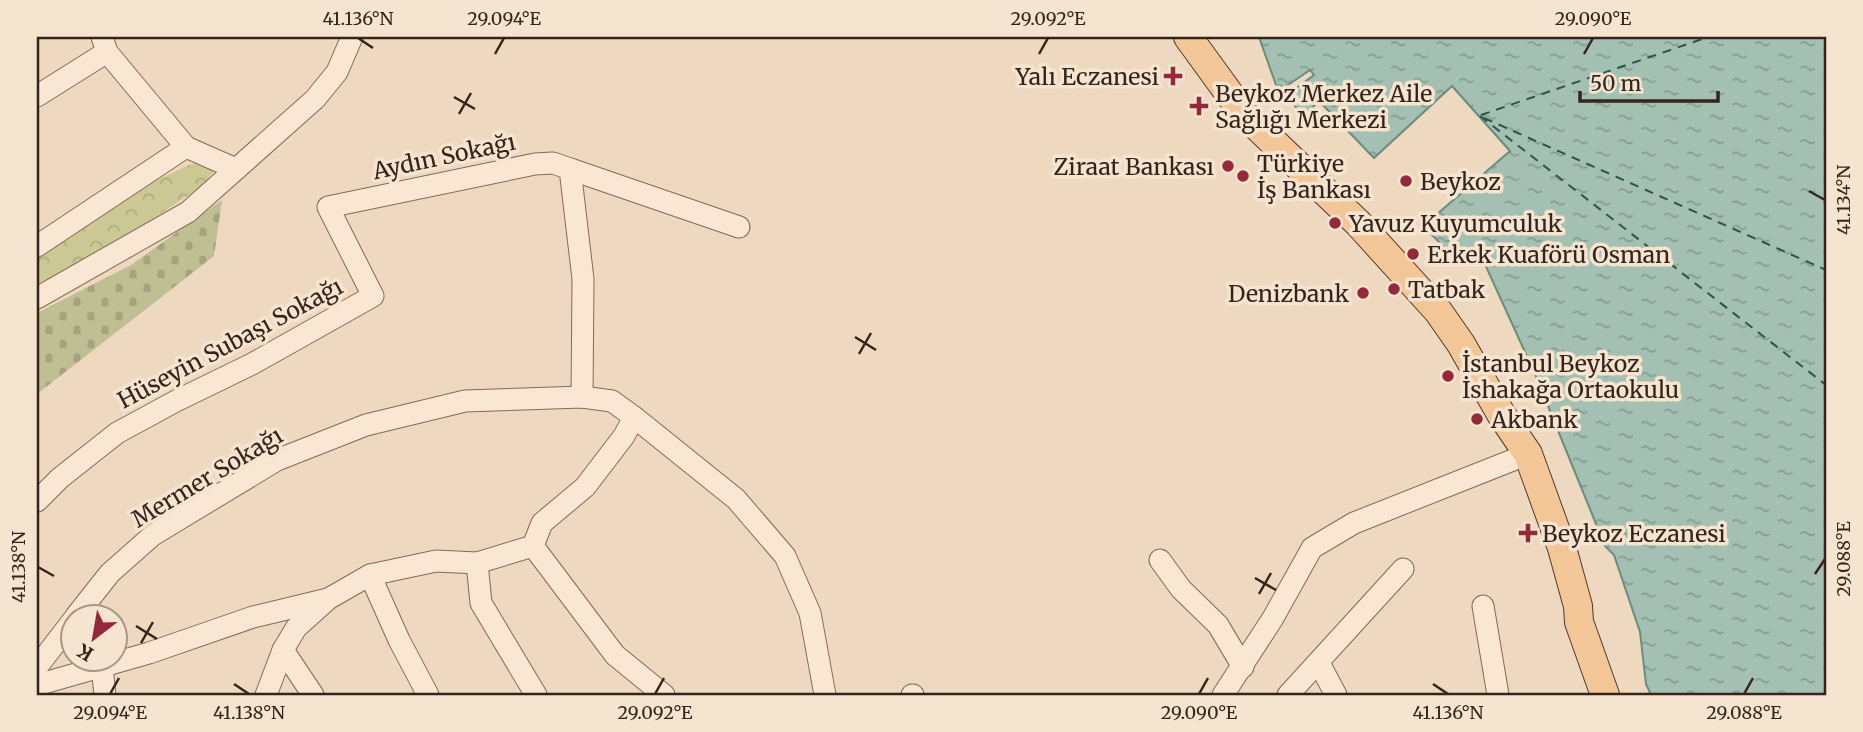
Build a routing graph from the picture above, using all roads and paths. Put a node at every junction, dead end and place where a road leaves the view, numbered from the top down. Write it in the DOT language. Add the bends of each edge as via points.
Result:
graph roads {
  1 [pos="352,37"];
  2 [pos="1188,37"];
  3 [pos="104,44"];
  4 [pos="37,96"];
  5 [pos="186,147"];
  6 [pos="236,169"];
  7 [pos="570,169"];
  8 [pos="328,206"];
  9 [pos="739,227"];
  10 [pos="37,246"];
  11 [pos="37,298"];
  12 [pos="582,397"];
  13 [pos="634,417"];
  14 [pos="1528,454"];
  15 [pos="37,501"];
  16 [pos="533,546"];
  17 [pos="1160,560"];
  18 [pos="477,563"];
  19 [pos="1402,569"];
  20 [pos="370,575"];
  21 [pos="328,598"];
  22 [pos="87,602"];
  23 [pos="1483,606"];
  24 [pos="1578,606"];
  25 [pos="60,637"];
  26 [pos="283,650"];
  27 [pos="130,658"];
  28 [pos="1319,663"];
  29 [pos="37,667"];
  30 [pos="1243,667"];
  31 [pos="84,672"];
  32 [pos="103,672"];
  33 [pos="37,685"];
  34 [pos="105,695"];
  35 [pos="266,695"];
  36 [pos="313,695"];
  37 [pos="428,695"];
  38 [pos="536,695"];
  39 [pos="664,695"];
  40 [pos="825,695"];
  41 [pos="1223,695"];
  42 [pos="1288,695"];
  43 [pos="1336,695"];
  44 [pos="1498,695"];
  45 [pos="1605,695"];
  46 [pos="1619,695"];
  1 -- 6 [label="street" via="337,72 315,99"];
  2 -- 14 [label="main road" via="1244,114 1359,224 1438,311"];
  3 -- 4 [label="street"];
  3 -- 5 [label="street"];
  5 -- 6 [label="street"];
  5 -- 10 [label="street"];
  6 -- 11 [label="street" via="188,212"];
  7 -- 8 [label="street, Aydın Sokağı" via="553,163 535,164"];
  7 -- 9 [label="street, Aydın Sokağı"];
  7 -- 12 [label="street" via="583,279"];
  8 -- 15 [label="street, Hüseyin Subaşı Sokağı" via="373,296 117,433"];
  12 -- 13 [label="street, Mermer Sokağı" via="612,401"];
  12 -- 22 [label="street, Mermer Sokağı" via="465,401 366,425 277,460 153,535 110,573"];
  13 -- 16 [label="street" via="585,487 542,523"];
  13 -- 40 [label="street, Mermer Sokağı" via="736,499 785,556 810,613"];
  14 -- 24 [label="main road"];
  14 -- 30 [label="street" via="1354,523 1312,548"];
  16 -- 18 [label="street"];
  16 -- 39 [label="street" via="615,655"];
  17 -- 30 [label="street" via="1181,589 1218,625"];
  18 -- 20 [label="street" via="436,561"];
  18 -- 38 [label="street" via="481,603"];
  19 -- 28 [label="street"];
  20 -- 21 [label="street"];
  20 -- 37 [label="street"];
  21 -- 26 [label="street" via="296,628"];
  21 -- 27 [label="street"];
  23 -- 44 [label="street"];
  24 -- 45 [label="main road" via="1578,622"];
  24 -- 46 [label="main road" via="1590,620"];
  25 -- 29 [label="street, Mermer Sokağı"];
  26 -- 35 [label="street"];
  26 -- 36 [label="street"];
  28 -- 42 [label="street"];
  28 -- 43 [label="street"];
  30 -- 41 [label="street"];
  31 -- 33 [label="street"];
  32 -- 34 [label="street"];
}
